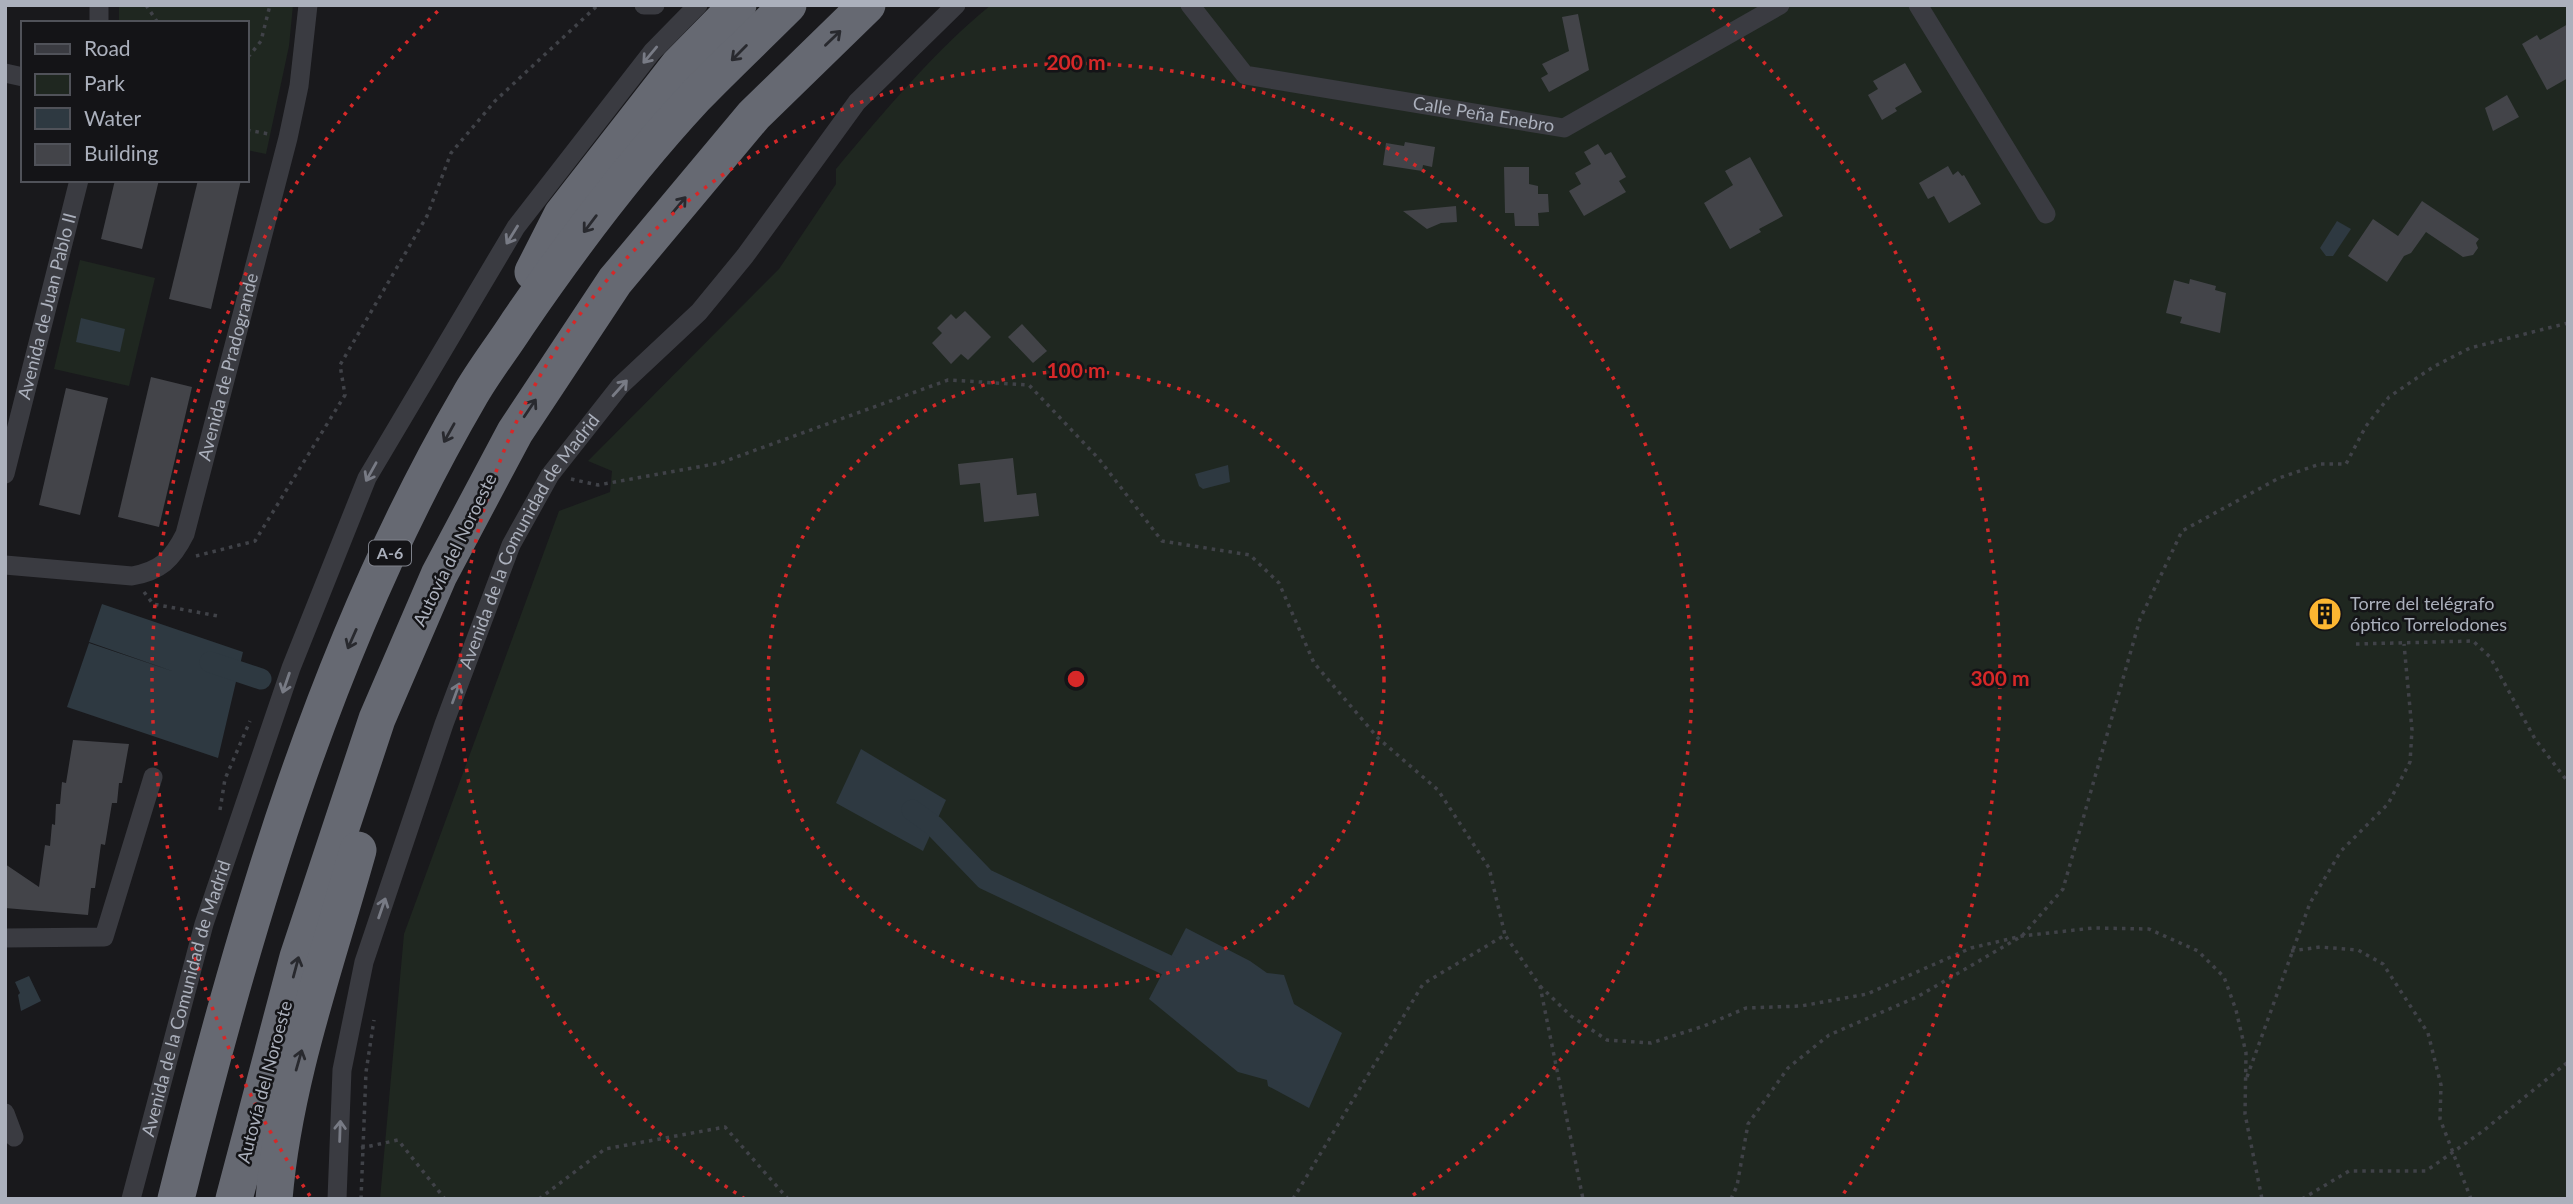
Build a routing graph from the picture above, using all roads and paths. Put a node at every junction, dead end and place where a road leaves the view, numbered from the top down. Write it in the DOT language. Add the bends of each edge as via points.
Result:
graph roads {
  1 [pos="146,5"];
  2 [pos="270,5"];
  3 [pos="308,5"];
  4 [pos="598,5"];
  5 [pos="644,5"];
  6 [pos="655,5"];
  7 [pos="698,5"];
  8 [pos="738,5"];
  9 [pos="788,5"];
  10 [pos="867,5"];
  11 [pos="956,5"];
  12 [pos="1190,5"];
  13 [pos="1780,5"];
  14 [pos="1918,5"];
  15 [pos="157,21"];
  16 [pos="248,55"];
  17 [pos="78,182"];
  18 [pos="2046,214"];
  19 [pos="2568,323"];
  20 [pos="470,394"];
  21 [pos="5,474"];
  22 [pos="550,475"];
  23 [pos="164,564"];
  24 [pos="5,565"];
  25 [pos="439,575"];
  26 [pos="132,576"];
  27 [pos="218,616"];
  28 [pos="2356,644"];
  29 [pos="2404,645"];
  30 [pos="153,777"];
  31 [pos="2568,782"];
  32 [pos="1506,935"];
  33 [pos="2022,936"];
  34 [pos="5,938"];
  35 [pos="2291,951"];
  36 [pos="1540,986"];
  37 [pos="374,1020"];
  38 [pos="2568,1062"];
  39 [pos="2246,1080"];
  40 [pos="5,1113"];
  41 [pos="14,1138"];
  42 [pos="362,1148"];
  43 [pos="2452,1152"];
  44 [pos="339,1153"];
  45 [pos="131,1199"];
  46 [pos="176,1199"];
  47 [pos="234,1199"];
  48 [pos="274,1199"];
  49 [pos="337,1199"];
  50 [pos="362,1199"];
  51 [pos="445,1199"];
  52 [pos="539,1199"];
  53 [pos="788,1199"];
  54 [pos="1293,1199"];
  55 [pos="1583,1199"];
  56 [pos="1731,1199"];
  57 [pos="2262,1199"];
  58 [pos="2302,1199"];
  59 [pos="2471,1199"];
  1 -- 15 [label="path"];
  2 -- 16 [label="path" via="261,41"];
  3 -- 23 [label="street, Avenida de Pradogrande" via="288,138 185,534"];
  4 -- 23 [label="path" via="495,101 452,153 427,216 340,366 345,395 255,541"];
  5 -- 6 [label="street"];
  7 -- 45 [label="street, Avenida de la Comunidad de Madrid, one-way" via="652,52 516,227 367,478 291,668 204,924"];
  8 -- 20 [label="highway" via="679,65 562,215"];
  9 -- 20 [label="highway, A-6, one-way" via="695,98 615,190"];
  25 -- 10 [label="highway, Autovía del Noroeste, one-way" via="515,432 615,281 754,115"];
  22 -- 11 [label="street, Avenida de la Comunidad de Madrid, one-way" via="620,386 699,312 857,102"];
  12 -- 13 [label="street, Calle Peña Enebro" via="1245,75 1564,128"];
  14 -- 18 [label="street"];
  17 -- 21 [label="street, Avenida de Juan Pablo II"];
  19 -- 33 [label="path" via="2470,348 2432,367 2389,397 2366,426 2346,464 2320,464 2279,478 2182,531 2140,619 2063,889"];
  20 -- 46 [label="highway, A-6, one-way" via="415,494 325,701 247,936"];
  22 -- 32 [label="path" via="598,485 720,463 948,380 1029,385 1099,459 1162,541 1250,555 1279,583 1314,663 1378,738 1438,790 1489,868"];
  44 -- 22 [label="street, Avenida de la Comunidad de Madrid, one-way" via="342,1070 364,962 444,724 511,545"];
  23 -- 26 [label="street"];
  24 -- 26 [label="street"];
  47 -- 25 [label="highway, Autovía del Noroeste, one-way" via="298,957 377,719"];
  48 -- 25 [label="highway, one-way" via="292,1084"];
  26 -- 27 [label="path" via="153,604"];
  28 -- 29 [label="path"];
  29 -- 31 [label="path" via="2473,641 2490,657 2535,739"];
  29 -- 35 [label="path" via="2412,730 2410,762 2388,804 2341,851 2310,903"];
  30 -- 34 [label="street" via="104,937"];
  32 -- 36 [label="path"];
  32 -- 54 [label="path" via="1423,984"];
  33 -- 36 [label="path" via="1971,948 1867,994 1801,1006 1746,1008 1651,1043 1607,1041 1571,1016"];
  33 -- 39 [label="path" via="2093,928 2149,929 2199,951 2224,977 2246,1053"];
  33 -- 56 [label="path" via="1917,997 1829,1035 1788,1068 1748,1124"];
  35 -- 39 [label="path"];
  35 -- 43 [label="path" via="2320,947 2358,950 2384,964 2428,1033 2441,1085 2440,1119"];
  36 -- 55 [label="path"];
  37 -- 42 [label="path"];
  38 -- 43 [label="path"];
  39 -- 57 [label="path" via="2245,1114"];
  40 -- 41 [label="street"];
  42 -- 44 [label="path"];
  42 -- 50 [label="path"];
  42 -- 51 [label="path" via="398,1140"];
  43 -- 58 [label="path" via="2426,1171 2349,1171"];
  43 -- 59 [label="path"];
  44 -- 49 [label="street, Avenida de la Comunidad de Madrid"];
  52 -- 53 [label="path" via="605,1149 724,1127"];
}
